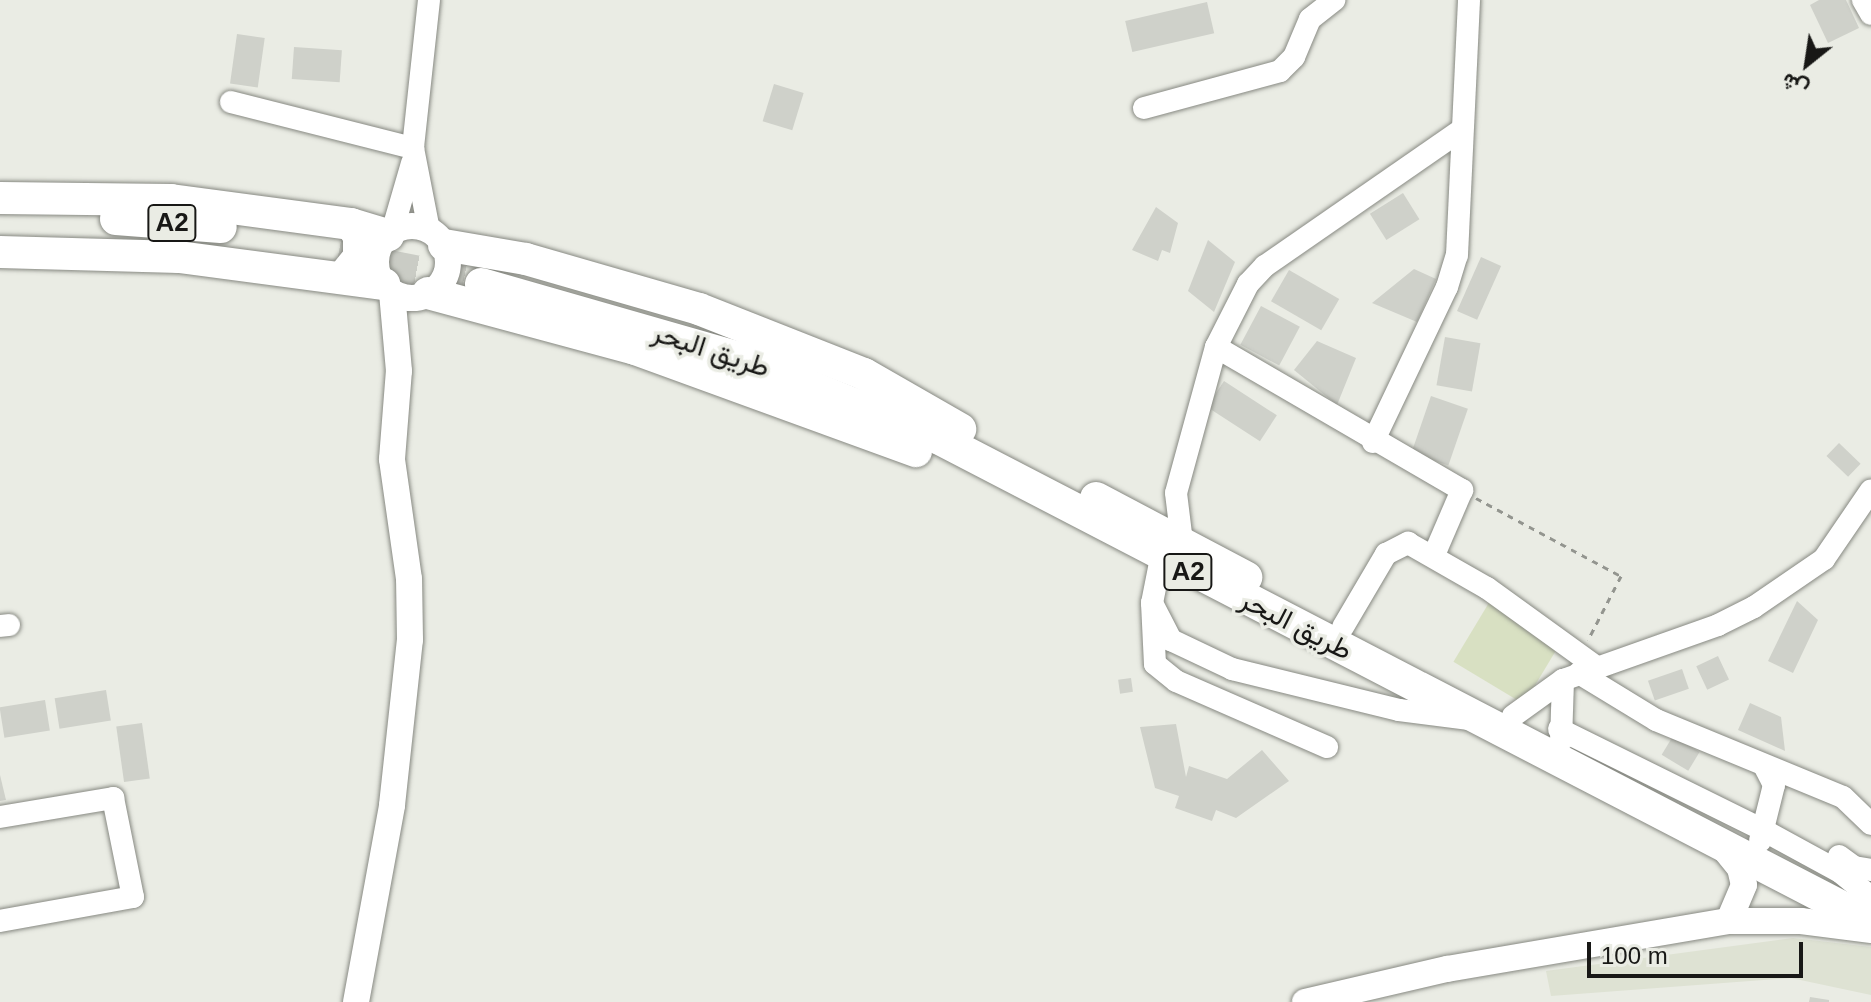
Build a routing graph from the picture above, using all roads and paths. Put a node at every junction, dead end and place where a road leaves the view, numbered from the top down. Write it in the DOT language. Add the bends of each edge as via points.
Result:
graph roads {
  1 [pos="429,0"];
  2 [pos="1334,0"];
  3 [pos="1469,0"];
  4 [pos="1863,0"];
  5 [pos="1871,14"];
  6 [pos="231,102"];
  7 [pos="1144,108"];
  8 [pos="1460,131"];
  9 [pos="413,155"];
  10 [pos="0,198"];
  11 [pos="0,216"];
  12 [pos="0,233"];
  13 [pos="390,234"];
  14 [pos="343,250"];
  15 [pos="0,252"];
  16 [pos="464,263"];
  17 [pos="388,288"];
  18 [pos="426,295"];
  19 [pos="1216,347"];
  20 [pos="399,371"];
  21 [pos="1373,442"];
  22 [pos="1462,490"];
  23 [pos="1871,490"];
  24 [pos="1176,493"];
  25 [pos="1142,521"];
  26 [pos="1171,550"];
  27 [pos="1434,555"];
  28 [pos="1152,603"];
  29 [pos="1343,627"];
  30 [pos="1579,668"];
  31 [pos="1500,718"];
  32 [pos="1560,735"];
  33 [pos="1327,747"];
  34 [pos="1764,765"];
  35 [pos="0,817"];
  36 [pos="1871,824"];
  37 [pos="1762,835"];
  38 [pos="1719,841"];
  39 [pos="1810,862"];
  40 [pos="1871,870"];
  41 [pos="1871,898"];
  42 [pos="0,921"];
  43 [pos="1729,921"];
  44 [pos="1871,922"];
  45 [pos="1871,930"];
  46 [pos="356,1002"];
  47 [pos="1305,1002"];
  1 -- 9 [label="street"];
  2 -- 7 [label="street" via="1310,19 1294,57 1280,71"];
  3 -- 8 [label="street"];
  4 -- 5 [label="street"];
  6 -- 9 [label="street"];
  8 -- 19 [label="street" via="1256,274"];
  8 -- 21 [label="street" via="1460,231 1453,271"];
  9 -- 13 [label="street"];
  9 -- 16 [label="street"];
  10 -- 14 [label="highway" via="171,200"];
  11 -- 14 [label="highway, A2" via="100,218"];
  12 -- 14 [label="highway, A2" via="120,234"];
  13 -- 14 [label="highway"];
  13 -- 16 [label="main road" via="404,227"];
  13 -- 17 [label="main road" via="377,254"];
  14 -- 15 [label="highway" via="179,257"];
  14 -- 17 [label="highway"];
  16 -- 18 [label="highway"];
  16 -- 18 [label="main road" via="448,267"];
  16 -- 25 [label="highway, طريق البحر / A2" via="733,335 970,435"];
  16 -- 26 [label="highway, طريق البحر / A2" via="864,405"];
  17 -- 18 [label="main road"];
  17 -- 20 [label="main road"];
  18 -- 20 [label="main road"];
  19 -- 21 [label="street"];
  19 -- 24 [label="street"];
  20 -- 46 [label="main road" via="392,459 409,579 410,640 392,805"];
  21 -- 22 [label="street"];
  22 -- 27 [label="street"];
  22 -- 30 [label="path" via="1621,576"];
  23 -- 30 [label="street" via="1824,559 1754,607 1685,638"];
  24 -- 25 [label="street"];
  24 -- 26 [label="street"];
  25 -- 26 [label="highway, طريق البحر / A2"];
  26 -- 28 [label="street"];
  26 -- 29 [label="highway, طريق البحر / A2"];
  26 -- 31 [label="highway, طريق البحر / A2"];
  27 -- 29 [label="street" via="1408,543 1393,548"];
  27 -- 30 [label="street"];
  28 -- 31 [label="street" via="1171,640 1232,669 1399,710"];
  28 -- 33 [label="street" via="1151,654 1163,673"];
  29 -- 31 [label="highway, طريق البحر / A2"];
  30 -- 31 [label="street"];
  30 -- 32 [label="street"];
  30 -- 34 [label="street" via="1636,711"];
  31 -- 32 [label="highway, طريق البحر / A2"];
  31 -- 38 [label="highway, طريق البحر / A2"];
  32 -- 37 [label="highway, طريق البحر / A2"];
  34 -- 36 [label="street" via="1843,797"];
  34 -- 37 [label="street" via="1774,785"];
  35 -- 42 [label="street" via="113,798 133,897"];
  37 -- 39 [label="highway, طريق البحر / A2"];
  38 -- 43 [label="main road" via="1743,877"];
  38 -- 44 [label="highway, طريق البحر / A2"];
  39 -- 40 [label="street" via="1833,854"];
  39 -- 41 [label="highway, طريق البحر / A2"];
  43 -- 45 [label="main road" via="1801,921"];
  43 -- 47 [label="main road" via="1461,966"];
}
